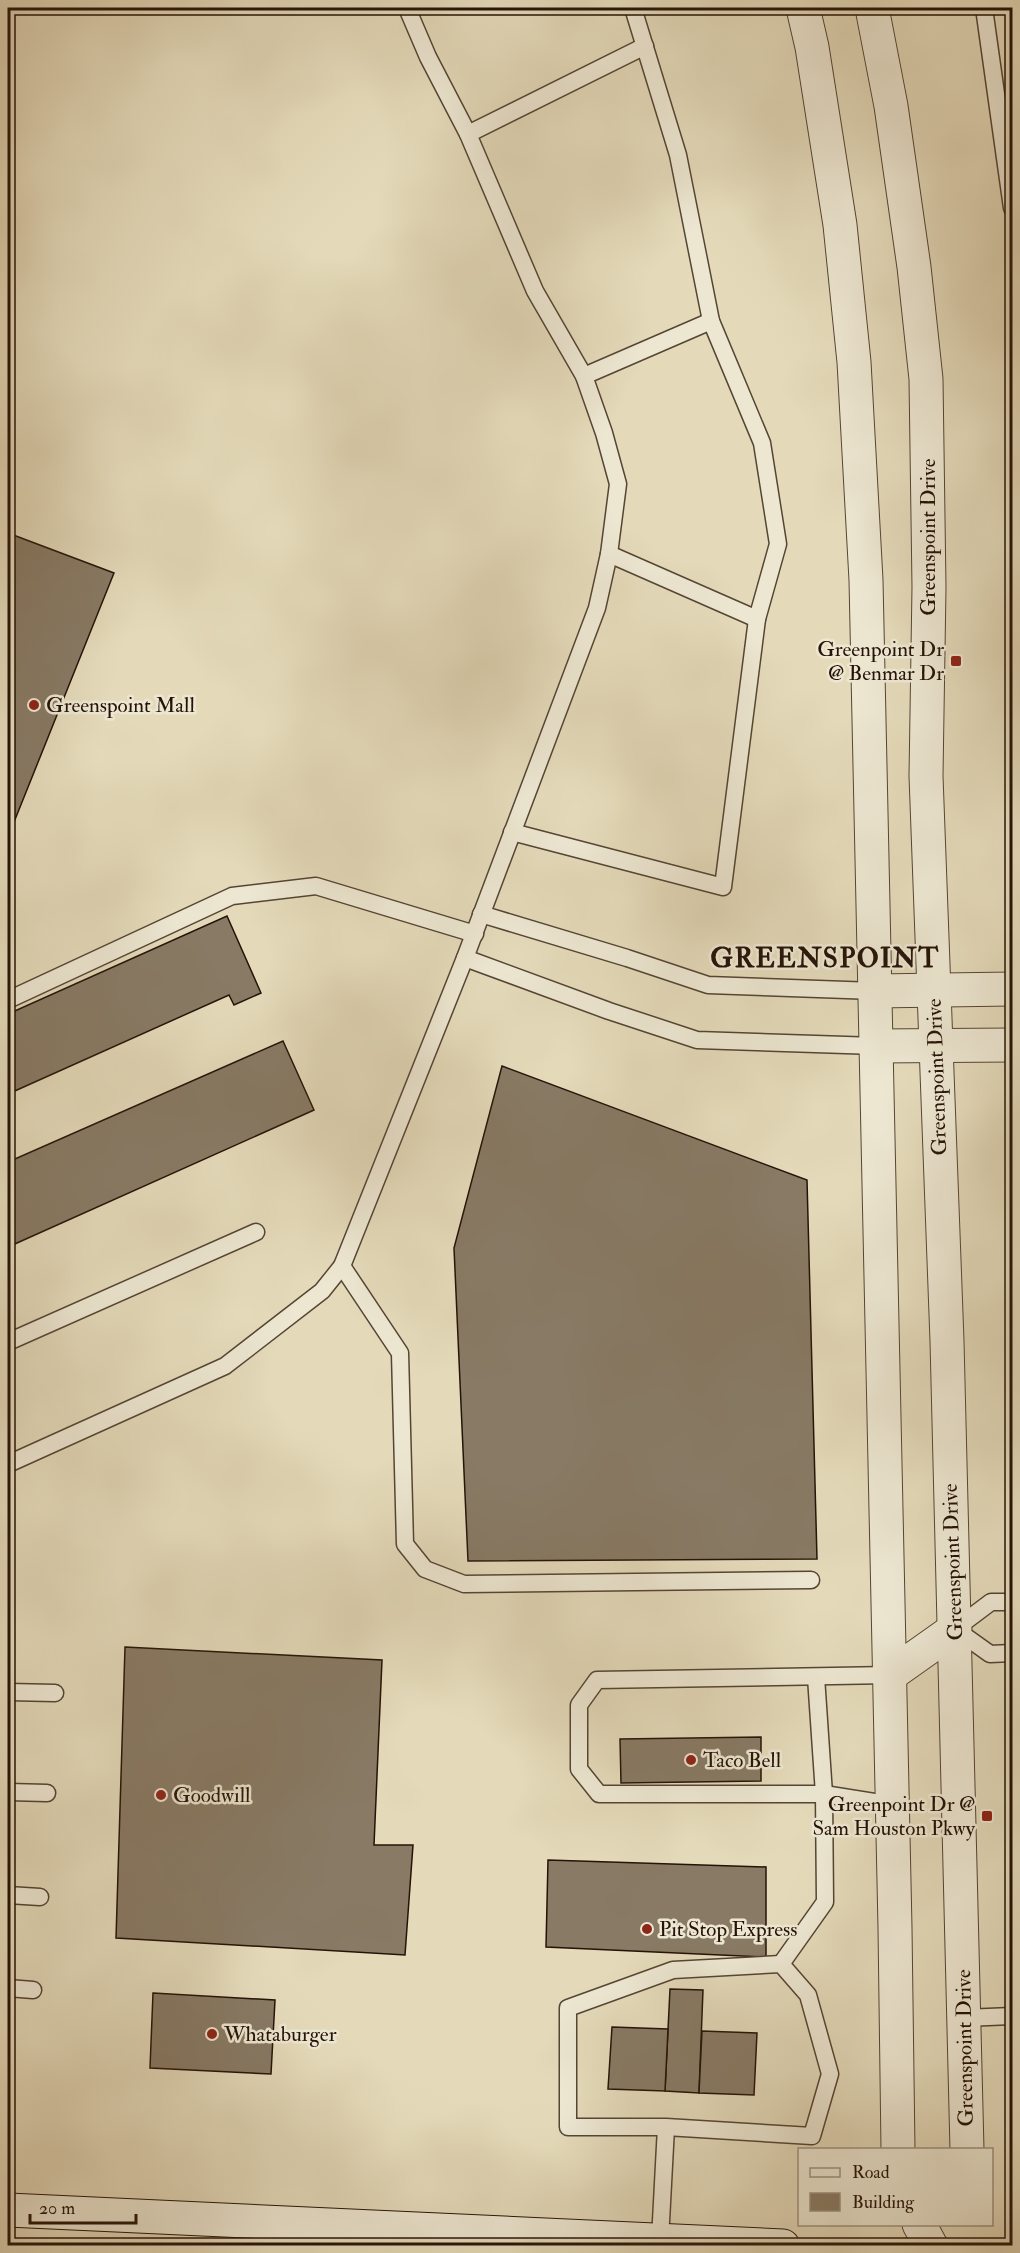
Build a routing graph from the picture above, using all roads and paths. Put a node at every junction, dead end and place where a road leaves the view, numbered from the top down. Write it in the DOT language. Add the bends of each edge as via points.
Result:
graph roads {
  1 [pos="407,8"];
  2 [pos="633,8"];
  3 [pos="803,8"];
  4 [pos="872,8"];
  5 [pos="984,8"];
  6 [pos="645,46"];
  7 [pos="468,134"];
  8 [pos="1012,208"];
  9 [pos="711,321"];
  10 [pos="584,376"];
  11 [pos="609,554"];
  12 [pos="757,619"];
  13 [pos="512,832"];
  14 [pos="482,914"];
  15 [pos="475,934"];
  16 [pos="465,958"];
  17 [pos="1012,989"];
  18 [pos="875,990"];
  19 [pos="934,991"];
  20 [pos="8,1000"];
  21 [pos="1012,1045"];
  22 [pos="876,1046"];
  23 [pos="936,1046"];
  24 [pos="256,1232"];
  25 [pos="342,1266"];
  26 [pos="8,1342"];
  27 [pos="8,1464"];
  28 [pos="811,1580"];
  29 [pos="1012,1602"];
  30 [pos="955,1629"];
  31 [pos="1012,1653"];
  32 [pos="890,1675"];
  33 [pos="816,1677"];
  34 [pos="8,1692"];
  35 [pos="55,1694"];
  36 [pos="8,1792"];
  37 [pos="47,1793"];
  38 [pos="824,1794"];
  39 [pos="893,1805"];
  40 [pos="8,1895"];
  41 [pos="40,1897"];
  42 [pos="781,1964"];
  43 [pos="8,1988"];
  44 [pos="33,1990"];
  45 [pos="1012,2016"];
  46 [pos="964,2018"];
  47 [pos="666,2127"];
  48 [pos="898,2148"];
  49 [pos="967,2148"];
  50 [pos="8,2210"];
  51 [pos="920,2226"];
  52 [pos="948,2226"];
  53 [pos="660,2240"];
  54 [pos="735,2245"];
  55 [pos="783,2246"];
  56 [pos="931,2246"];
  57 [pos="938,2246"];
  1 -- 7 [label="lane"];
  2 -- 6 [label="lane"];
  3 -- 18 [label="street" via="840,225 854,362 866,580"];
  4 -- 19 [label="street, Greenspoint Drive" via="891,106 926,379 926,776"];
  5 -- 8 [label="lane"];
  6 -- 7 [label="lane"];
  6 -- 9 [label="lane" via="678,155"];
  7 -- 10 [label="lane" via="535,291"];
  9 -- 10 [label="lane"];
  9 -- 12 [label="lane" via="762,443 778,544"];
  10 -- 11 [label="lane" via="618,484"];
  11 -- 12 [label="lane"];
  11 -- 13 [label="lane" via="597,608"];
  12 -- 13 [label="lane" via="723,887"];
  13 -- 14 [label="lane"];
  14 -- 15 [label="lane"];
  14 -- 18 [label="lane" via="708,985"];
  15 -- 16 [label="lane"];
  15 -- 20 [label="lane" via="316,886 232,896"];
  16 -- 22 [label="lane" via="697,1040"];
  16 -- 25 [label="lane"];
  17 -- 19 [label="street"];
  18 -- 19 [label="street"];
  18 -- 22 [label="street"];
  19 -- 23 [label="street, Greenspoint Drive"];
  21 -- 23 [label="street"];
  22 -- 23 [label="street"];
  22 -- 32 [label="street"];
  23 -- 30 [label="street, Greenspoint Drive"];
  24 -- 26 [label="lane"];
  25 -- 27 [label="lane" via="322,1291 225,1366"];
  25 -- 28 [label="lane" via="400,1353 405,1544 425,1569 464,1584"];
  29 -- 30 [label="lane" via="991,1602"];
  30 -- 31 [label="lane" via="990,1654"];
  30 -- 32 [label="street"];
  30 -- 46 [label="street, Greenspoint Drive"];
  32 -- 33 [label="lane"];
  32 -- 39 [label="street"];
  33 -- 38 [label="lane"];
  33 -- 38 [label="lane" via="597,1680 579,1705 579,1769 599,1794"];
  34 -- 35 [label="lane"];
  36 -- 37 [label="lane"];
  38 -- 39 [label="lane"];
  38 -- 42 [label="lane" via="825,1902"];
  39 -- 48 [label="street"];
  40 -- 41 [label="lane"];
  42 -- 47 [label="lane" via="808,1995 830,2074 812,2136"];
  42 -- 47 [label="lane" via="673,1970 568,2008 568,2127"];
  43 -- 44 [label="lane"];
  45 -- 46 [label="lane"];
  46 -- 49 [label="street, Greenspoint Drive"];
  47 -- 53 [label="lane"];
  50 -- 53 [label="street"];
  51 -- 56 [label="street"];
  52 -- 57 [label="street"];
  53 -- 54 [label="street"];
  54 -- 55 [label="street"];
}
